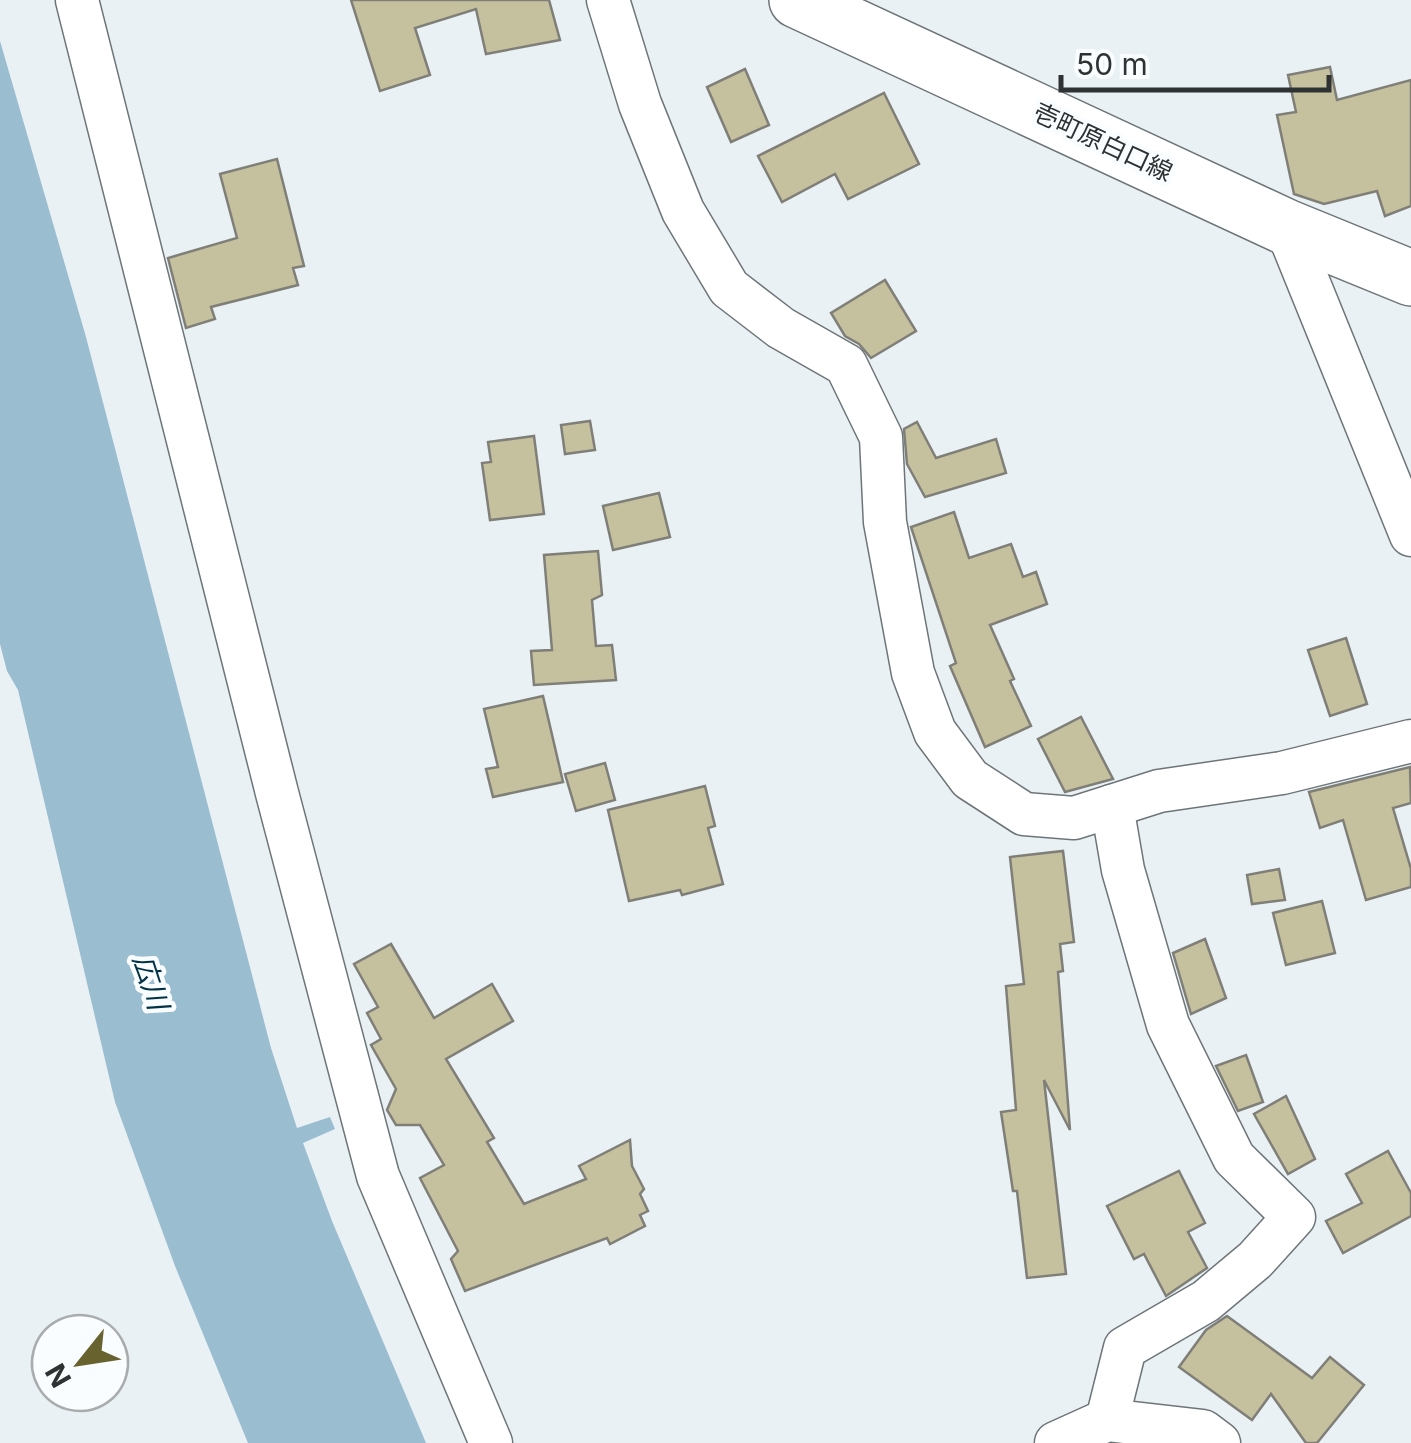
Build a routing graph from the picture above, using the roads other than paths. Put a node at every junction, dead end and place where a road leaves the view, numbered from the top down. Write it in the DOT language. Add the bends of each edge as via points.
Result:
graph roads {
  1 [pos="77,0"];
  2 [pos="608,0"];
  3 [pos="797,0"];
  4 [pos="875,20"];
  5 [pos="1286,227"];
  6 [pos="1411,278"];
  7 [pos="1411,535"];
  8 [pos="1411,741"];
  9 [pos="1112,806"];
  10 [pos="1108,1420"];
  11 [pos="491,1443"];
  12 [pos="1056,1443"];
  13 [pos="1219,1443"];
  1 -- 11 [label="street" via="378,1176"];
  2 -- 9 [label="street" via="683,212 729,288 846,365 881,437 885,522 913,673 935,732 970,779 1024,814 1074,818"];
  3 -- 4 [label="main road, 壱町原白口線"];
  4 -- 5 [label="main road, 壱町原白口線"];
  5 -- 6 [label="main road, 壱町原白口線"];
  5 -- 7 [label="street"];
  8 -- 9 [label="street"];
  9 -- 10 [label="street" via="1123,870 1168,1025 1234,1158 1294,1216 1206,1301 1126,1348"];
  10 -- 12 [label="street"];
  10 -- 13 [label="street" via="1203,1431"];
}
